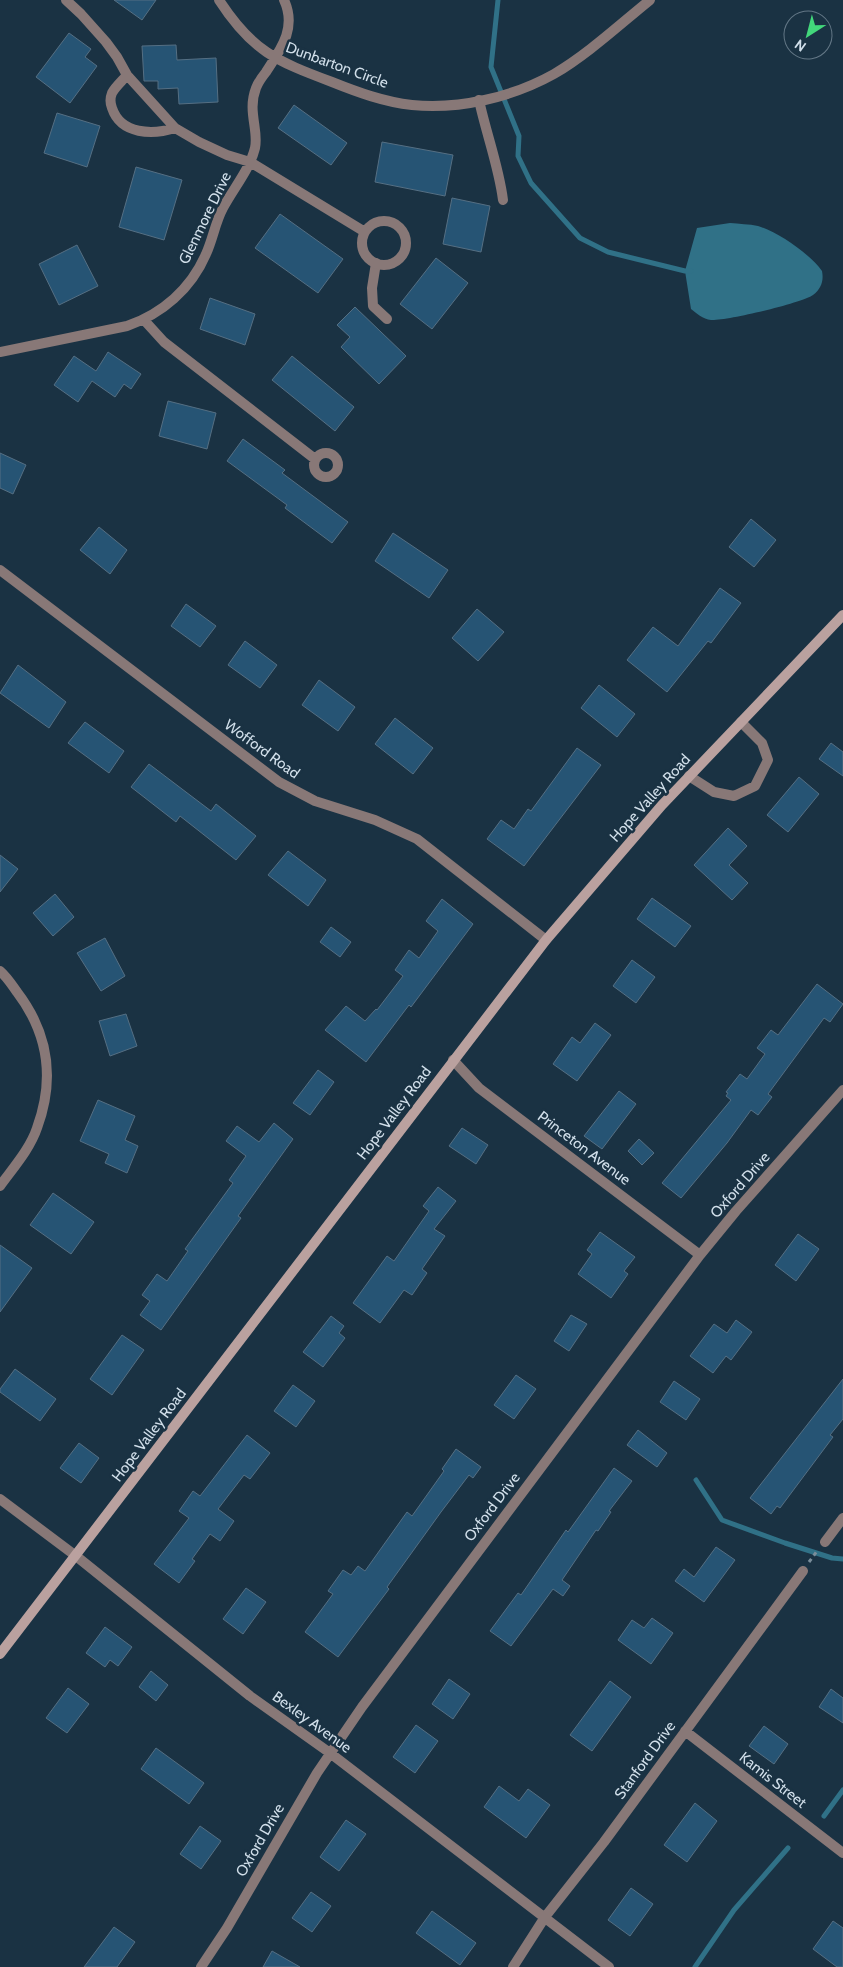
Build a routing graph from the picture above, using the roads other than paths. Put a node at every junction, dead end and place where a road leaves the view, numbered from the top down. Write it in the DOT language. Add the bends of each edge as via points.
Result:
graph roads {
  1 [pos="66,0"];
  2 [pos="219,0"];
  3 [pos="284,0"];
  4 [pos="650,0"];
  5 [pos="275,58"];
  6 [pos="127,75"];
  7 [pos="479,100"];
  8 [pos="176,128"];
  9 [pos="250,162"];
  10 [pos="503,200"];
  11 [pos="365,232"];
  12 [pos="376,263"];
  13 [pos="387,319"];
  14 [pos="144,320"];
  15 [pos="0,352"];
  16 [pos="315,459"];
  17 [pos="0,570"];
  18 [pos="843,615"];
  19 [pos="741,722"];
  20 [pos="689,776"];
  21 [pos="546,940"];
  22 [pos="0,971"];
  23 [pos="453,1060"];
  24 [pos="843,1090"];
  25 [pos="0,1186"];
  26 [pos="700,1255"];
  27 [pos="0,1499"];
  28 [pos="843,1518"];
  29 [pos="824,1542"];
  30 [pos="76,1556"];
  31 [pos="803,1571"];
  32 [pos="0,1654"];
  33 [pos="685,1732"];
  34 [pos="330,1753"];
  35 [pos="843,1853"];
  36 [pos="545,1917"];
  37 [pos="201,1967"];
  38 [pos="513,1967"];
  39 [pos="609,1967"];
  1 -- 6 [label="street" via="106,42"];
  2 -- 5 [label="street, Dunbarton Circle" via="243,34"];
  3 -- 5 [label="street, Glenmore Drive" via="290,24 284,46"];
  4 -- 7 [label="street, Dunbarton Circle" via="554,74 514,91"];
  5 -- 7 [label="street, Dunbarton Circle" via="307,73 410,105 432,106"];
  5 -- 9 [label="street, Glenmore Drive" via="256,87 251,107 256,146"];
  6 -- 8 [label="street"];
  6 -- 8 [label="street" via="112,93 110,103 120,121 151,133"];
  7 -- 10 [label="street"];
  8 -- 9 [label="street" via="206,145"];
  9 -- 11 [label="street"];
  9 -- 14 [label="street, Glenmore Drive" via="222,210 197,272 174,299"];
  11 -- 12 [label="street" via="362,246 370,260"];
  11 -- 12 [label="street" via="375,222 389,221 405,234 406,248 398,260 391,264"];
  12 -- 13 [label="street" via="372,306"];
  14 -- 15 [label="street, Glenmore Drive"];
  14 -- 16 [label="street" via="164,342"];
  17 -- 21 [label="street, Wofford Road" via="279,782 315,801 375,820 417,839"];
  18 -- 19 [label="main road, Hope Valley Road"];
  19 -- 20 [label="main road, Hope Valley Road"];
  19 -- 20 [label="street" via="762,744 768,760 755,786 734,796 714,792"];
  20 -- 21 [label="main road, Hope Valley Road"];
  21 -- 23 [label="main road, Hope Valley Road"];
  22 -- 25 [label="street" via="37,1022 48,1073 46,1099 37,1130"];
  23 -- 26 [label="street, Princeton Avenue" via="479,1088"];
  23 -- 30 [label="main road, Hope Valley Road"];
  24 -- 26 [label="street, Oxford Drive"];
  26 -- 34 [label="street, Oxford Drive"];
  27 -- 30 [label="street, Bexley Avenue"];
  28 -- 29 [label="street"];
  30 -- 32 [label="main road, Hope Valley Road"];
  30 -- 34 [label="street, Bexley Avenue" via="250,1696"];
  31 -- 33 [label="street, Stanford Drive"];
  33 -- 35 [label="street, Kamis Street"];
  33 -- 36 [label="street, Stanford Drive"];
  34 -- 36 [label="street, Bexley Avenue"];
  34 -- 37 [label="street, Oxford Drive"];
  36 -- 38 [label="street, Stanford Drive"];
  36 -- 39 [label="street, Bexley Avenue"];
}
